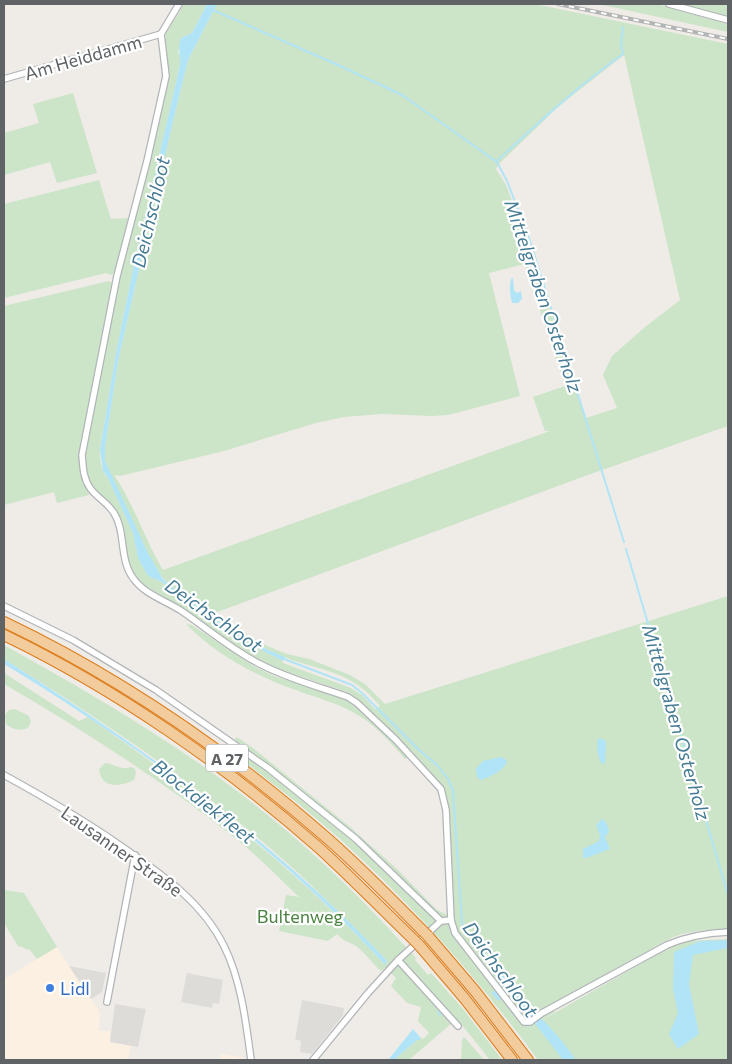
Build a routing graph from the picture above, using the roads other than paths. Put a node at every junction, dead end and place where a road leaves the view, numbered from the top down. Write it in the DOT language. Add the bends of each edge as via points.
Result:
graph roads {
  1 [pos="179,4"];
  2 [pos="669,4"];
  3 [pos="728,20"];
  4 [pos="161,34"];
  5 [pos="4,79"];
  6 [pos="4,606"];
  7 [pos="4,622"];
  8 [pos="4,636"];
  9 [pos="4,775"];
  10 [pos="135,856"];
  11 [pos="451,920"];
  12 [pos="441,921"];
  13 [pos="728,932"];
  14 [pos="398,960"];
  15 [pos="107,1002"];
  16 [pos="458,1026"];
  17 [pos="252,1060"];
  18 [pos="314,1060"];
  19 [pos="512,1060"];
  20 [pos="528,1060"];
  1 -- 4 [label="street"];
  2 -- 3 [label="street"];
  4 -- 5 [label="street, Am Heiddamm"];
  4 -- 11 [label="street" via="166,76 117,276 82,455 84,474 90,488 114,514 126,564 142,589 260,664 357,703 441,789 446,810"];
  6 -- 12 [label="street" via="73,640 148,685 268,768 356,839"];
  7 -- 20 [label="highway, A 27" via="137,696 212,746 328,839 426,934"];
  8 -- 19 [label="highway, A 27" via="130,706 202,755 318,847 416,942"];
  9 -- 10 [label="street, Lausanner Straße" via="97,829"];
  10 -- 15 [label="street"];
  10 -- 17 [label="street, Lausanner Straße" via="198,907 224,945 237,981"];
  11 -- 12 [label="street"];
  11 -- 13 [label="street" via="455,933 524,1022 530,1022 684,937"];
  12 -- 14 [label="street"];
  14 -- 16 [label="street"];
  14 -- 18 [label="street"];
}
